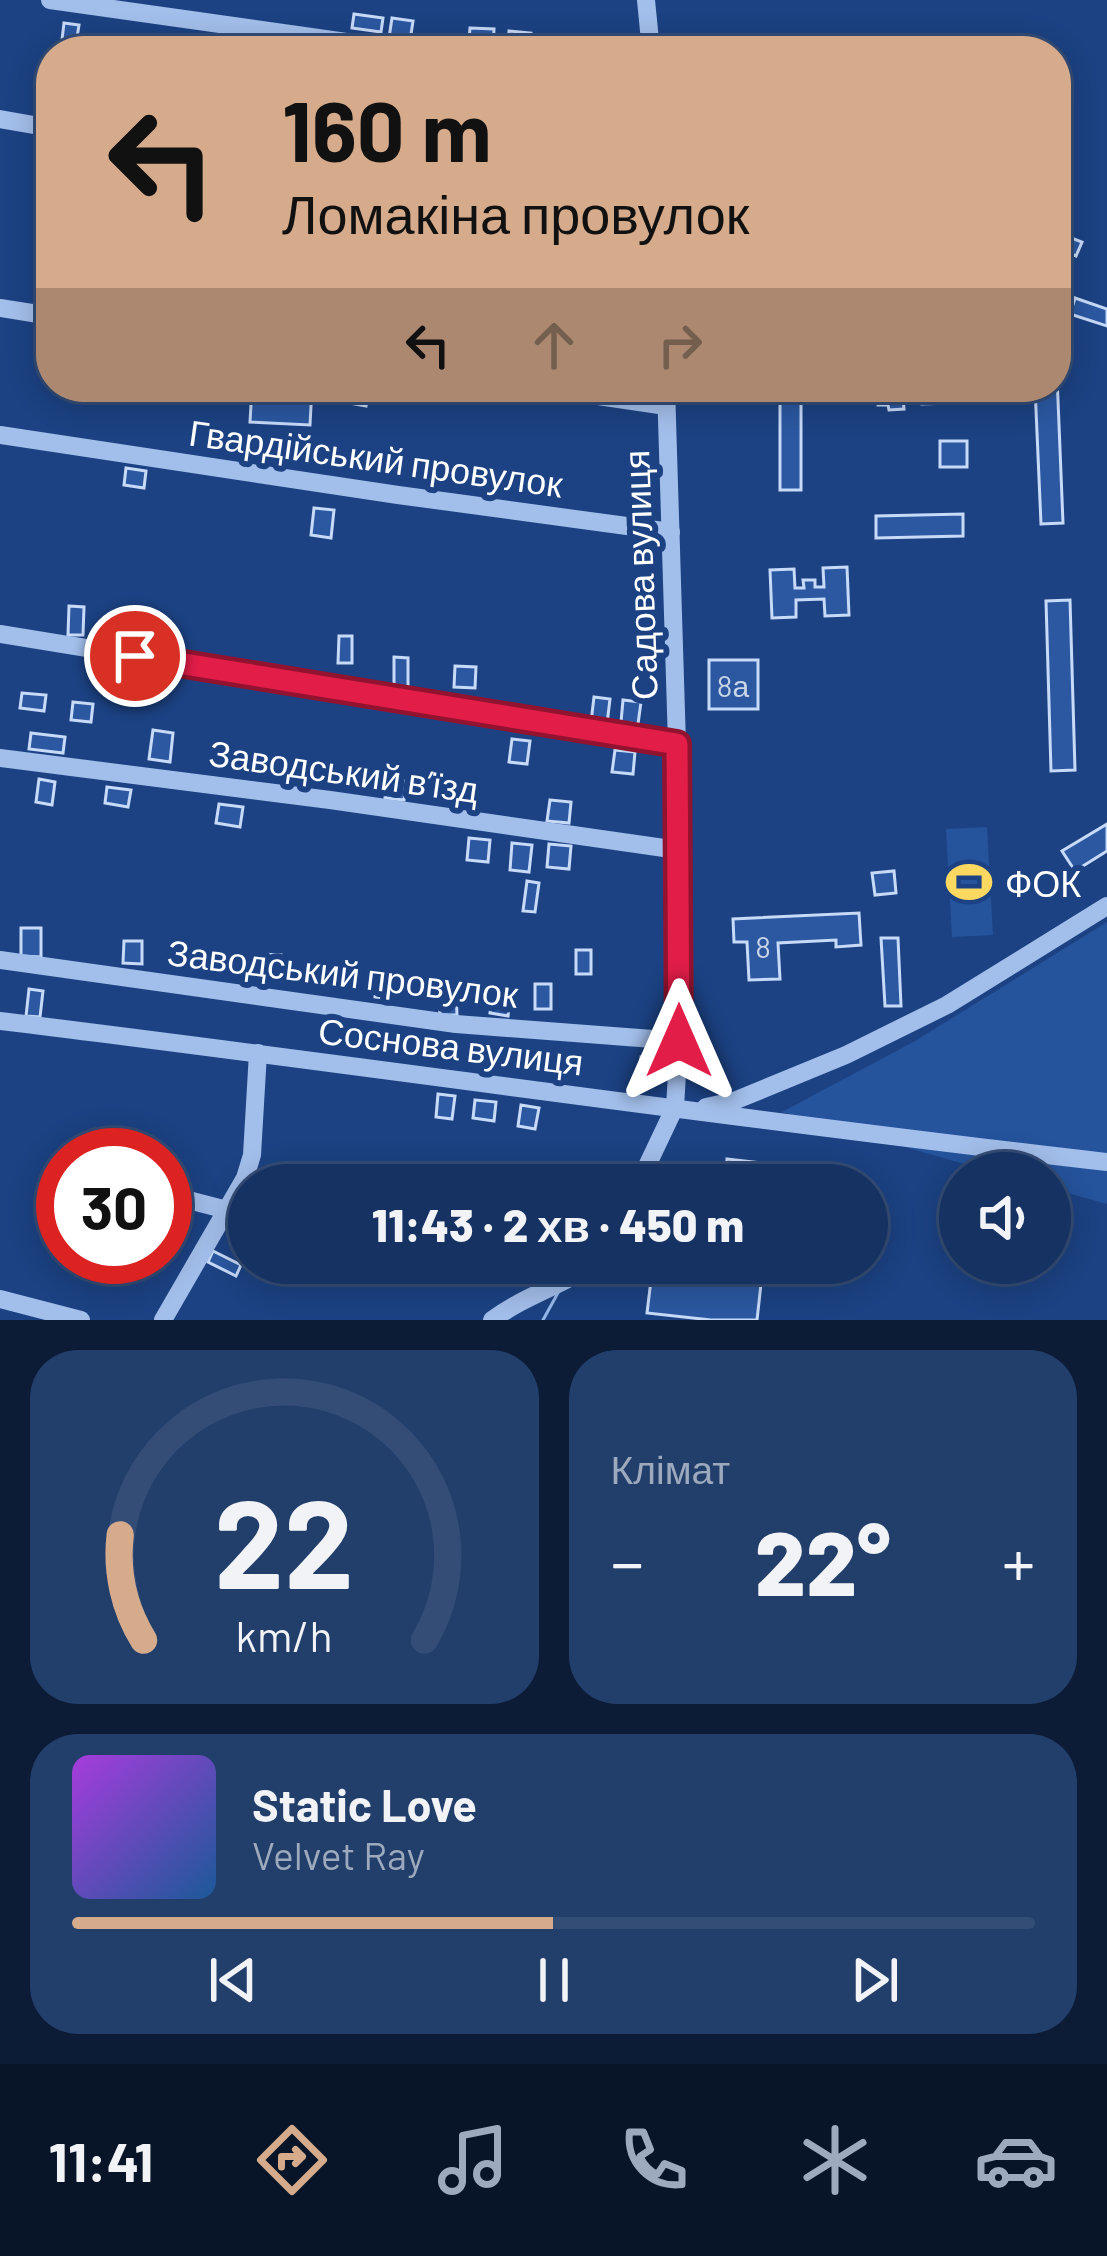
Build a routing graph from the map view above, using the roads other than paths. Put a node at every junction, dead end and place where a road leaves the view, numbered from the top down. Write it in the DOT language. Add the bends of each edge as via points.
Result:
graph roads {
  1 [pos="50,0"];
  2 [pos="646,0"];
  3 [pos="304,36"];
  4 [pos="650,36"];
  5 [pos="0,119"];
  6 [pos="36,125"];
  7 [pos="0,308"];
  8 [pos="36,314"];
  9 [pos="666,402"];
  10 [pos="0,435"];
  11 [pos="671,532"];
  12 [pos="0,634"];
  13 [pos="677,744"];
  14 [pos="0,758"];
  15 [pos="678,850"];
  16 [pos="1107,906"];
  17 [pos="0,960"];
  18 [pos="0,1022"];
  19 [pos="679,1041"];
  20 [pos="258,1053"];
  21 [pos="674,1107"];
  22 [pos="1107,1162"];
  23 [pos="648,1164"];
  24 [pos="192,1201"];
  25 [pos="227,1210"];
  26 [pos="559,1284"];
  27 [pos="0,1299"];
  28 [pos="81,1320"];
  29 [pos="163,1320"];
  30 [pos="492,1320"];
  1 -- 3 [label="street"];
  2 -- 4 [label="street"];
  5 -- 6 [label="street"];
  7 -- 8 [label="street"];
  9 -- 11 [label="street, Садова вулиця"];
  10 -- 11 [label="street, Гвардійський провулок"];
  11 -- 13 [label="street, Садова вулиця"];
  12 -- 13 [label="street"];
  13 -- 15 [label="street, Садова вулиця"];
  14 -- 15 [label="street, Заводський в’їзд"];
  15 -- 19 [label="street, Садова вулиця"];
  16 -- 21 [label="street" via="947,1005 847,1055 734,1101"];
  17 -- 19 [label="street, Заводський провулок" via="456,1024"];
  18 -- 20 [label="street, Соснова вулиця"];
  19 -- 21 [label="street, Садова вулиця"];
  20 -- 21 [label="street, Соснова вулиця"];
  20 -- 25 [label="street" via="252,1155"];
  21 -- 22 [label="street, Соснова вулиця"];
  21 -- 23 [label="street, Садова вулиця"];
  24 -- 25 [label="street"];
  25 -- 29 [label="street"];
  26 -- 30 [label="street"];
  27 -- 28 [label="street"];
}
